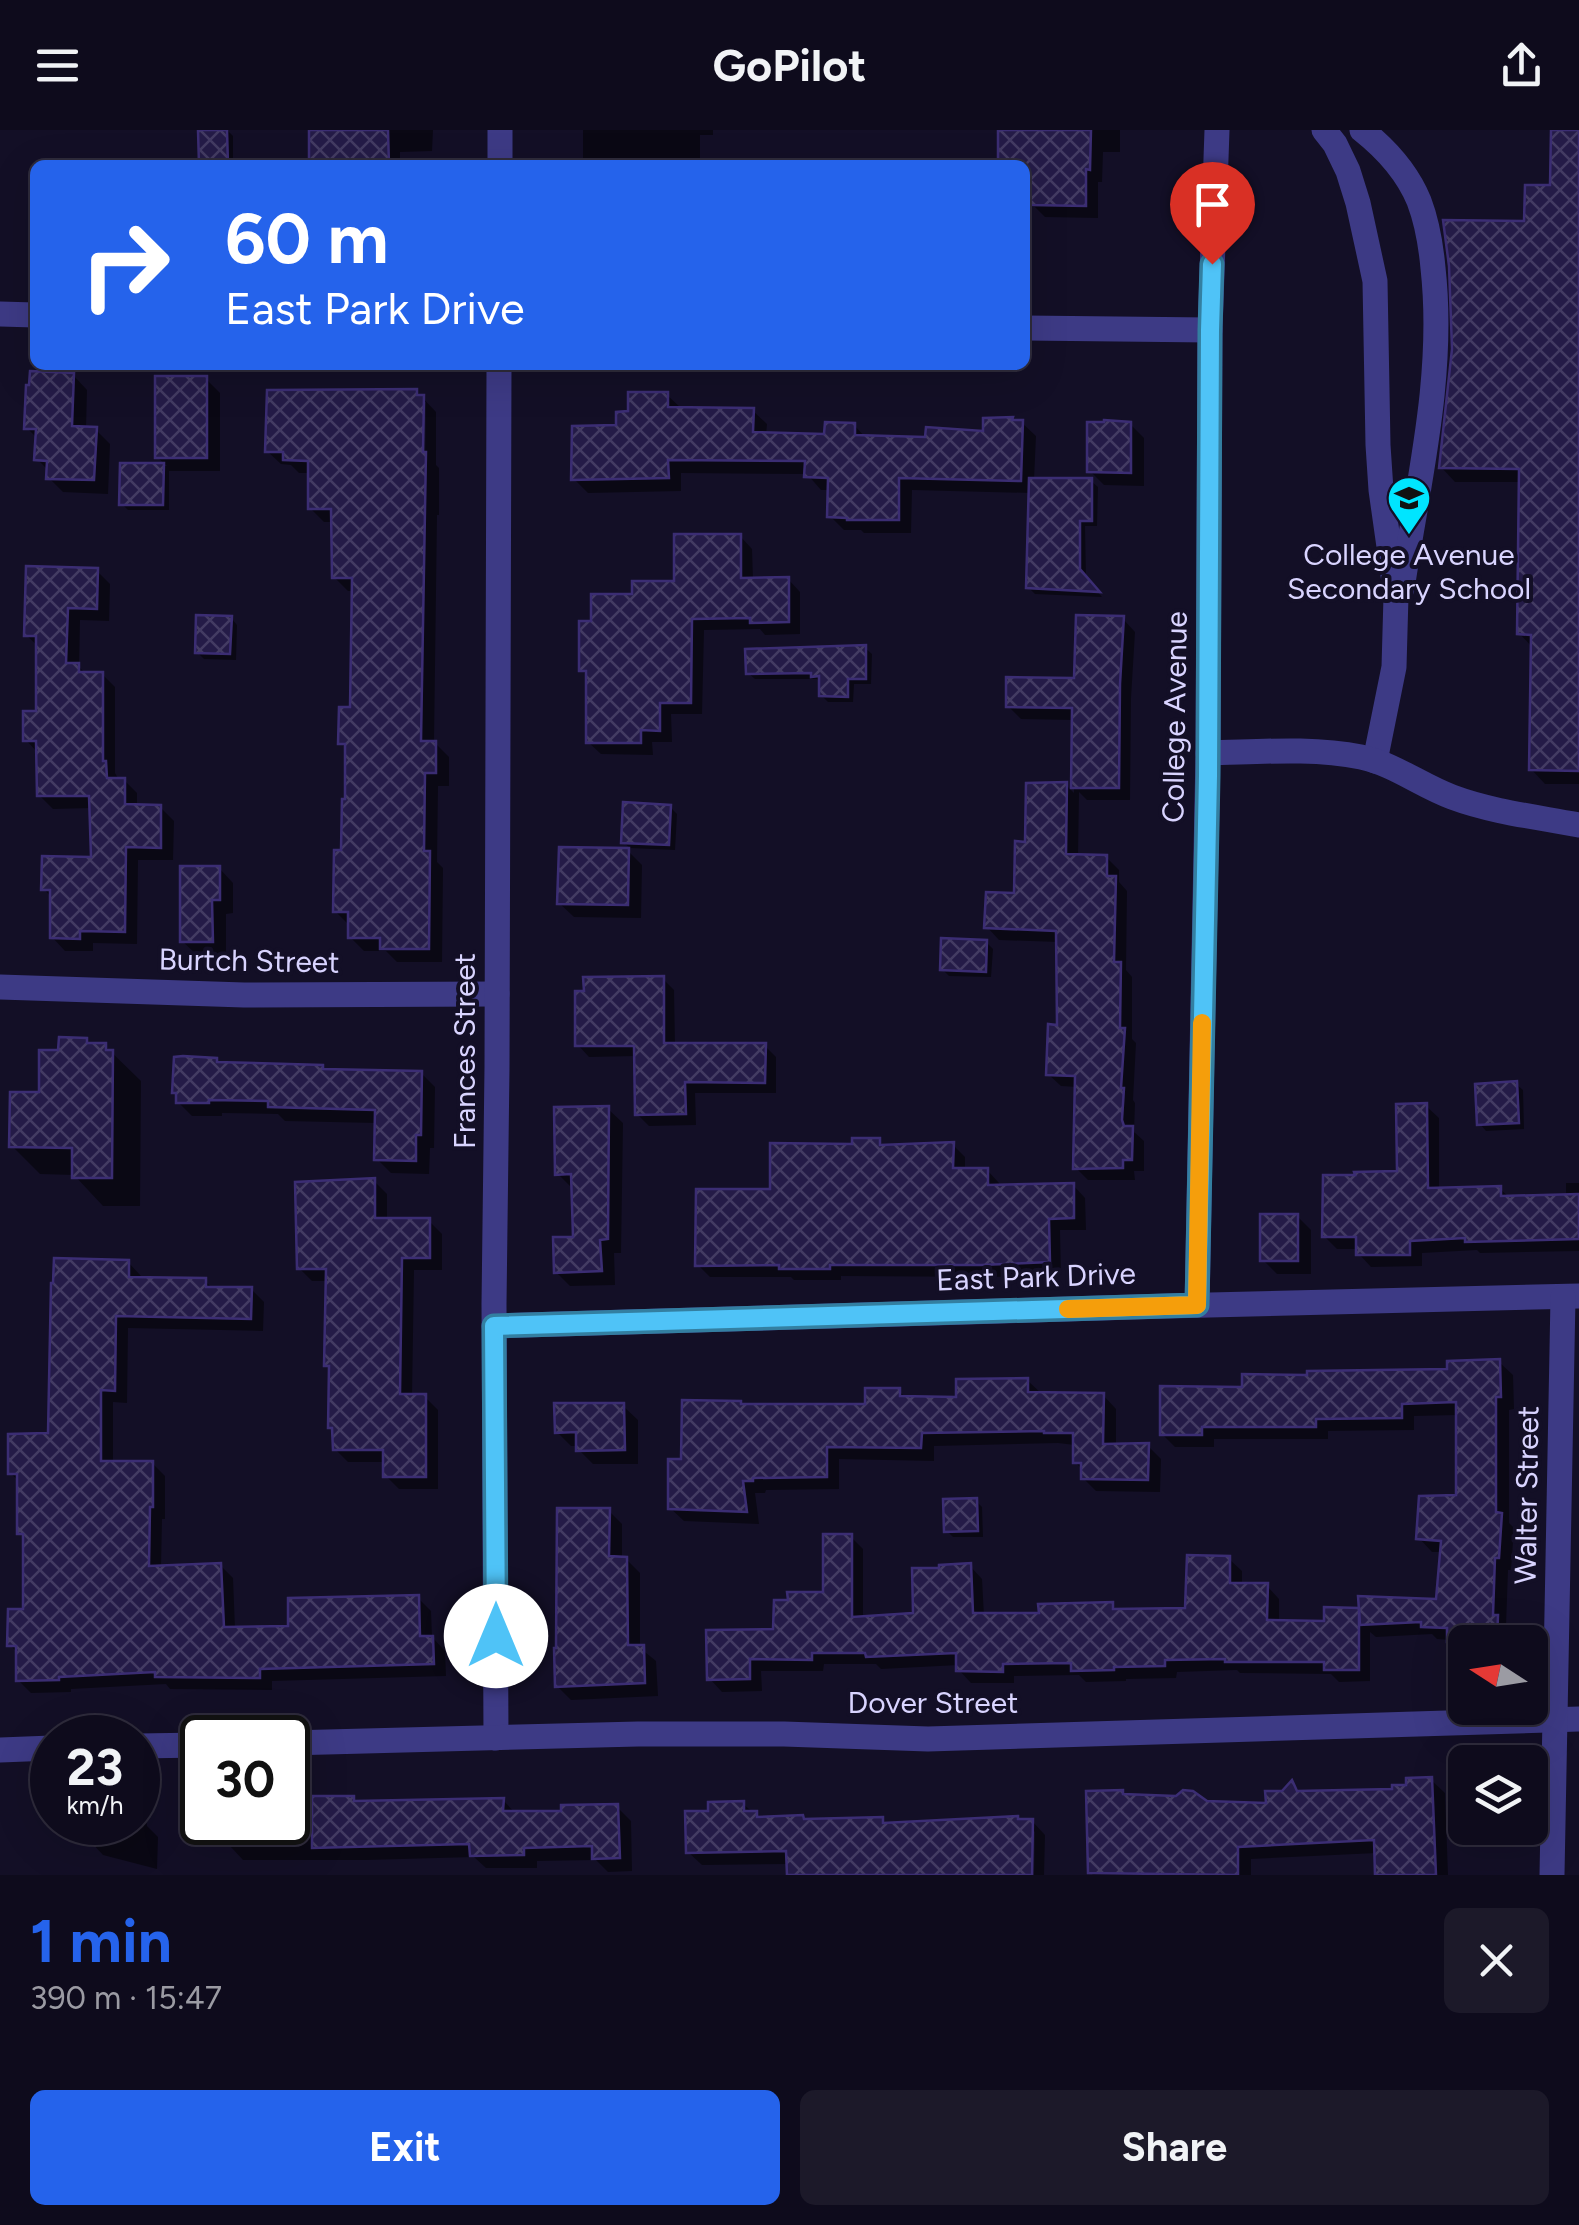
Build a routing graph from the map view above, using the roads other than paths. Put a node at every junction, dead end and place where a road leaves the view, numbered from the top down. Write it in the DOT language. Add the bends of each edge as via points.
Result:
graph roads {
  1 [pos="500,130"];
  2 [pos="1217,130"];
  3 [pos="1324,130"];
  4 [pos="1362,130"];
  5 [pos="500,160"];
  6 [pos="0,314"];
  7 [pos="30,315"];
  8 [pos="1030,328"];
  9 [pos="1210,330"];
  10 [pos="499,370"];
  11 [pos="1396,633"];
  12 [pos="1208,752"];
  13 [pos="1375,761"];
  14 [pos="1579,825"];
  15 [pos="0,987"];
  16 [pos="497,994"];
  17 [pos="1571,1296"];
  18 [pos="1197,1305"];
  19 [pos="494,1326"];
  20 [pos="1567,1719"];
  21 [pos="496,1738"];
  22 [pos="310,1742"];
  23 [pos="30,1749"];
  24 [pos="0,1750"];
  25 [pos="1552,1875"];
  1 -- 5 [label="street"];
  2 -- 9 [label="street, College Avenue"];
  3 -- 11 [label="street" via="1348,171 1375,282 1378,445"];
  4 -- 11 [label="street" via="1405,174 1418,199 1436,295 1427,435"];
  6 -- 7 [label="street"];
  8 -- 9 [label="street"];
  9 -- 12 [label="street, College Avenue"];
  10 -- 16 [label="street, Frances Street"];
  11 -- 13 [label="street"];
  12 -- 13 [label="street" via="1328,752"];
  12 -- 18 [label="street, College Avenue"];
  13 -- 14 [label="street" via="1454,798"];
  15 -- 16 [label="street, Burtch Street"];
  16 -- 19 [label="street, Frances Street"];
  17 -- 18 [label="street, East Park Drive"];
  17 -- 20 [label="street, Walter Street"];
  18 -- 19 [label="street, East Park Drive"];
  19 -- 21 [label="street, Frances Street"];
  20 -- 21 [label="street, Dover Street" via="928,1738"];
  20 -- 25 [label="street, Walter Street"];
  21 -- 22 [label="street, Dover Street"];
  23 -- 24 [label="street"];
}
